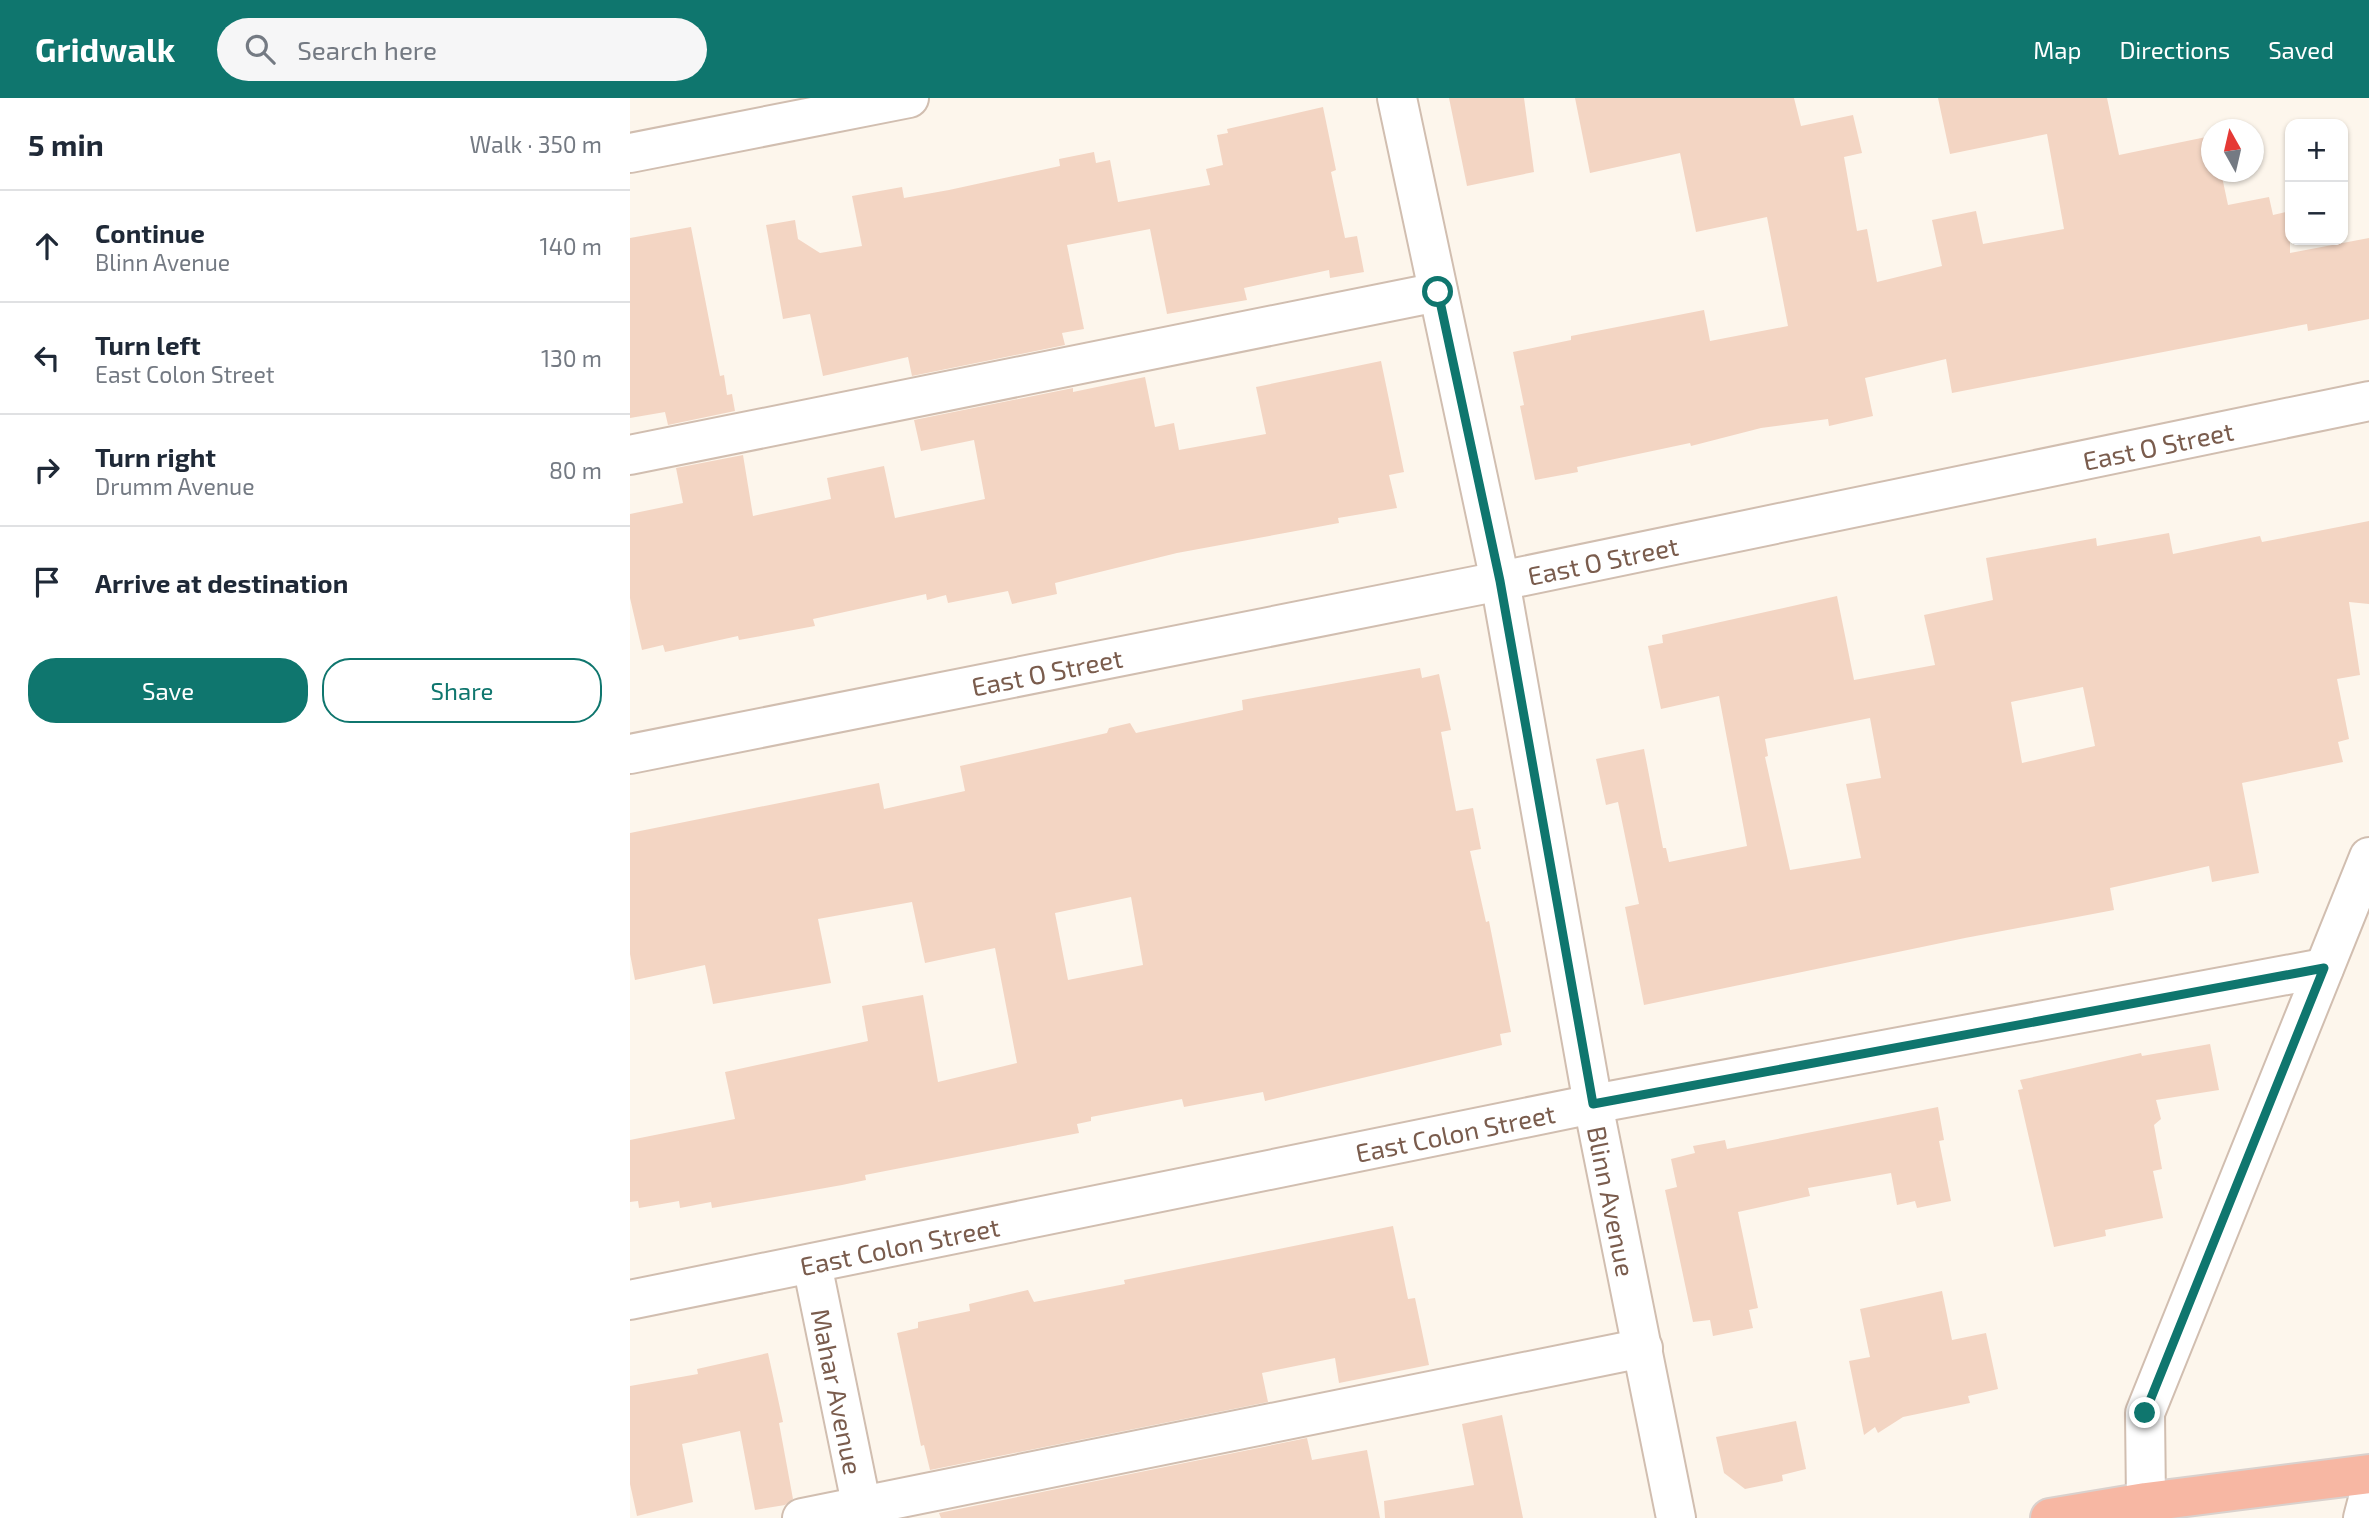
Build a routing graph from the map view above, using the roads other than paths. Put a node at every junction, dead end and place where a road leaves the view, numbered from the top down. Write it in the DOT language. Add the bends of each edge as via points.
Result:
graph roads {
  1 [pos="909,98"];
  2 [pos="1397,98"];
  3 [pos="630,153"];
  4 [pos="1438,292"];
  5 [pos="2369,401"];
  6 [pos="630,455"];
  7 [pos="1500,581"];
  8 [pos="630,754"];
  9 [pos="2369,857"];
  10 [pos="2324,968"];
  11 [pos="1593,1104"];
  12 [pos="812,1264"];
  13 [pos="630,1300"];
  14 [pos="1643,1348"];
  15 [pos="2369,1474"];
  16 [pos="2369,1495"];
  17 [pos="2146,1502"];
  18 [pos="863,1512"];
  19 [pos="802,1518"];
  20 [pos="1676,1518"];
  21 [pos="2050,1518"];
  22 [pos="2363,1518"];
  1 -- 3 [label="street"];
  2 -- 4 [label="street, Blinn Avenue"];
  4 -- 6 [label="street"];
  4 -- 7 [label="street, Blinn Avenue"];
  5 -- 7 [label="street, East O Street"];
  7 -- 8 [label="street, East O Street"];
  7 -- 11 [label="street, Blinn Avenue"];
  9 -- 10 [label="street"];
  10 -- 11 [label="street, East Colon Street"];
  10 -- 17 [label="street" via="2145,1413"];
  11 -- 12 [label="street, East Colon Street"];
  11 -- 14 [label="street, Blinn Avenue"];
  12 -- 13 [label="street, East Colon Street"];
  12 -- 18 [label="street, Mahar Avenue"];
  14 -- 18 [label="street"];
  14 -- 20 [label="street, Blinn Avenue"];
  15 -- 17 [label="highway"];
  16 -- 22 [label="street"];
  17 -- 21 [label="highway"];
  18 -- 19 [label="street"];
}
